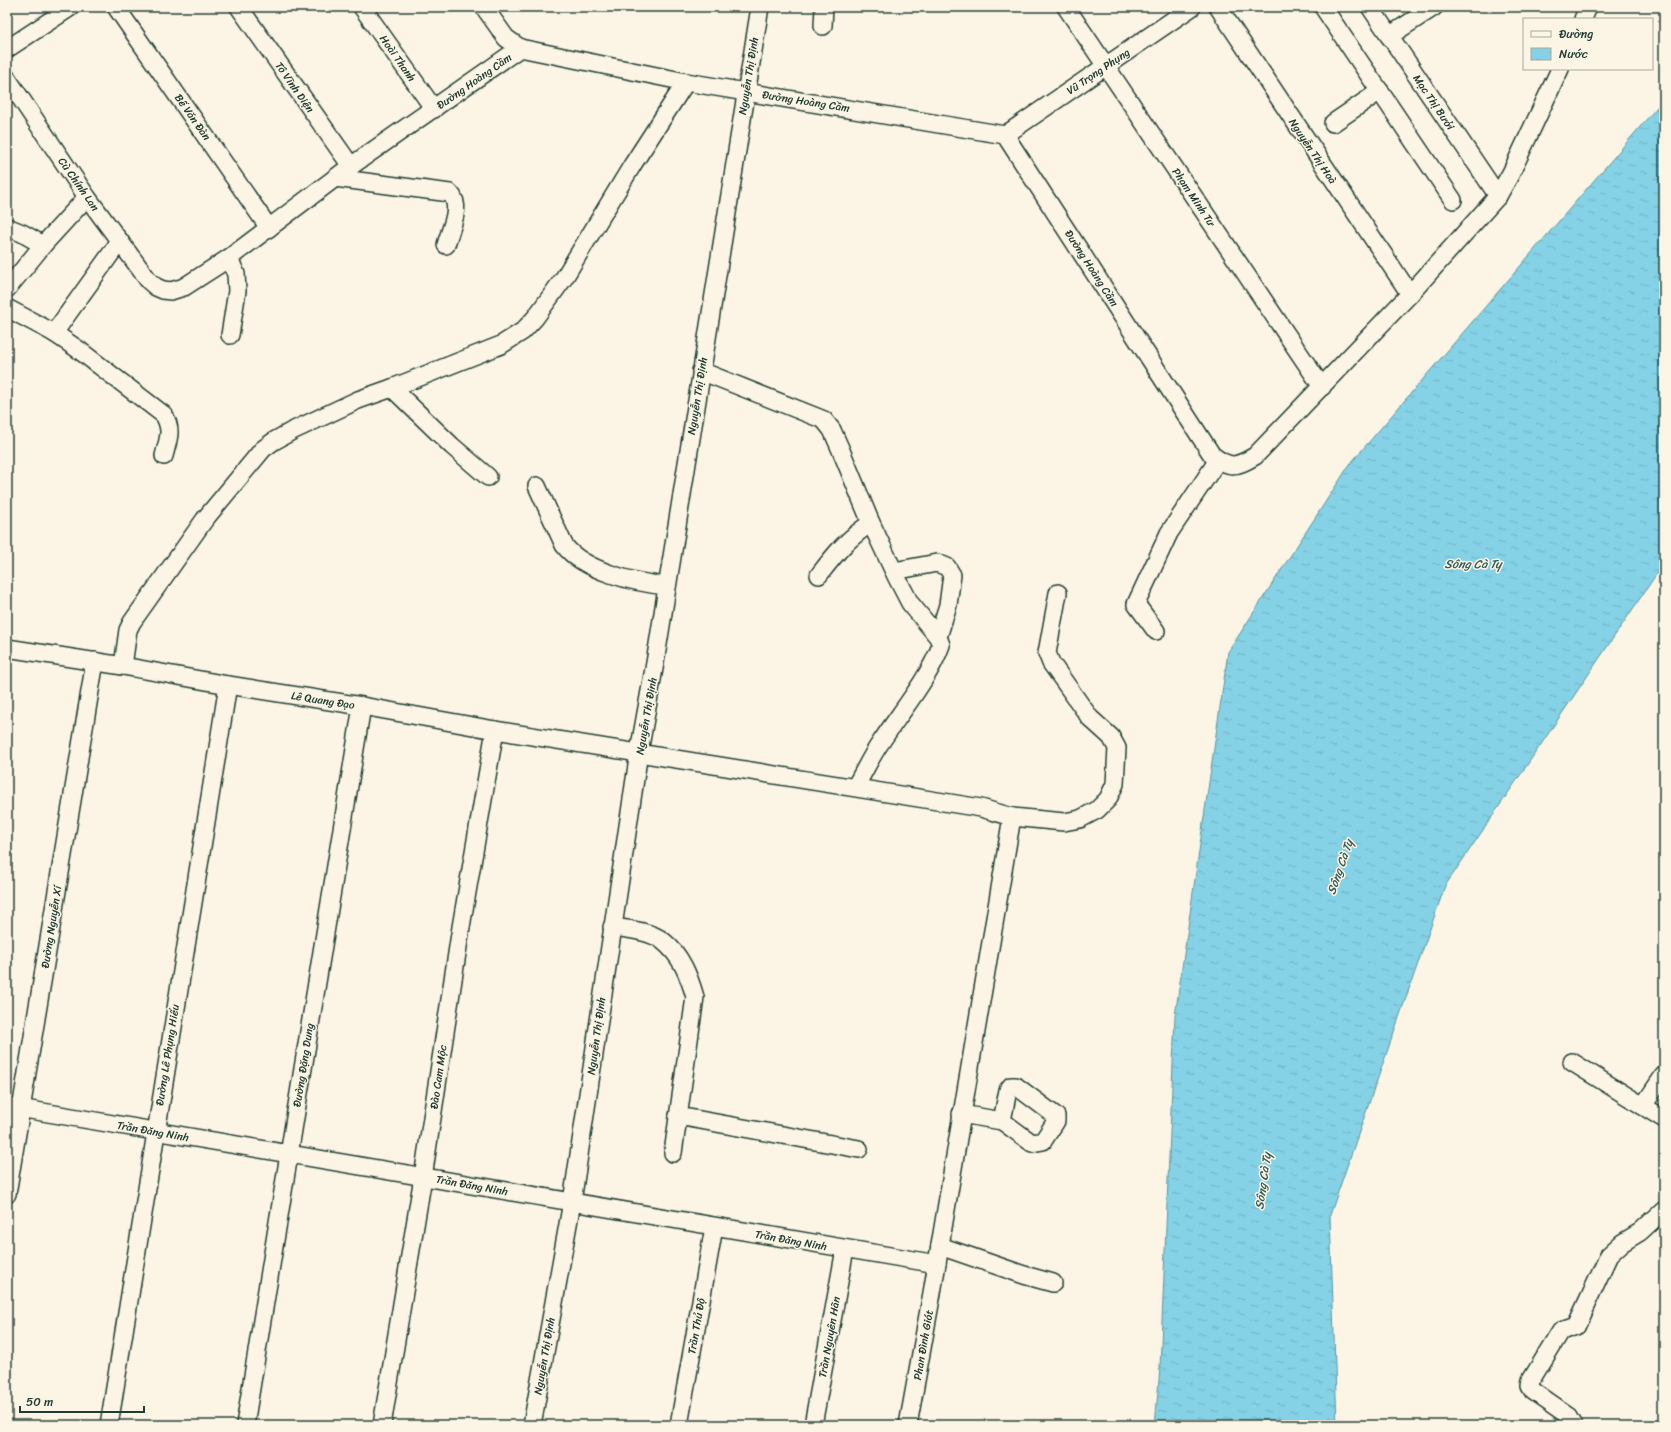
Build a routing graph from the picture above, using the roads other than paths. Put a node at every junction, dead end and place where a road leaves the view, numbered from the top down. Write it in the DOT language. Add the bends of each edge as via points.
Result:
graph roads {
  1 [pos="71,7"];
  2 [pos="116,7"];
  3 [pos="239,7"];
  4 [pos="362,7"];
  5 [pos="484,7"];
  6 [pos="760,7"];
  7 [pos="824,7"];
  8 [pos="1066,7"];
  9 [pos="1192,7"];
  10 [pos="1218,7"];
  11 [pos="1323,7"];
  12 [pos="1370,7"];
  13 [pos="1434,7"];
  14 [pos="1588,7"];
  15 [pos="1583,18"];
  16 [pos="822,26"];
  17 [pos="1389,36"];
  18 [pos="520,48"];
  19 [pos="7,49"];
  20 [pos="1105,65"];
  21 [pos="1560,70"];
  22 [pos="7,78"];
  23 [pos="686,82"];
  24 [pos="746,91"];
  25 [pos="1380,91"];
  26 [pos="434,109"];
  27 [pos="1333,123"];
  28 [pos="1005,135"];
  29 [pos="351,166"];
  30 [pos="335,178"];
  31 [pos="1498,196"];
  32 [pos="88,197"];
  33 [pos="1453,200"];
  34 [pos="7,227"];
  35 [pos="269,228"];
  36 [pos="120,241"];
  37 [pos="43,245"];
  38 [pos="446,245"];
  39 [pos="229,258"];
  40 [pos="156,287"];
  41 [pos="7,288"];
  42 [pos="1410,294"];
  43 [pos="7,308"];
  44 [pos="54,333"];
  45 [pos="230,335"];
  46 [pos="701,371"];
  47 [pos="1322,387"];
  48 [pos="392,388"];
  49 [pos="164,456"];
  50 [pos="1218,460"];
  51 [pos="488,477"];
  52 [pos="538,486"];
  53 [pos="871,523"];
  54 [pos="894,571"];
  55 [pos="819,575"];
  56 [pos="667,586"];
  57 [pos="1058,593"];
  58 [pos="1156,630"];
  59 [pos="938,637"];
  60 [pos="7,648"];
  61 [pos="95,661"];
  62 [pos="123,666"];
  63 [pos="228,685"];
  64 [pos="362,706"];
  65 [pos="495,730"];
  66 [pos="639,752"];
  67 [pos="855,787"];
  68 [pos="1012,817"];
  69 [pos="612,927"];
  70 [pos="1572,1062"];
  71 [pos="1664,1075"];
  72 [pos="1643,1106"];
  73 [pos="14,1107"];
  74 [pos="961,1114"];
  75 [pos="678,1116"];
  76 [pos="1664,1119"];
  77 [pos="1002,1121"];
  78 [pos="155,1132"];
  79 [pos="859,1149"];
  80 [pos="673,1153"];
  81 [pos="289,1154"];
  82 [pos="423,1177"];
  83 [pos="7,1194"];
  84 [pos="572,1202"];
  85 [pos="1664,1210"];
  86 [pos="714,1227"];
  87 [pos="940,1246"];
  88 [pos="845,1249"];
  89 [pos="937,1264"];
  90 [pos="1053,1283"];
  91 [pos="109,1425"];
  92 [pos="245,1425"];
  93 [pos="382,1425"];
  94 [pos="532,1425"];
  95 [pos="679,1425"];
  96 [pos="813,1425"];
  97 [pos="908,1425"];
  98 [pos="1572,1425"];
  1 -- 19 [label="street"];
  2 -- 35 [label="street, Bế Văn Đàn"];
  3 -- 29 [label="street, Tô Vĩnh Diện"];
  4 -- 26 [label="street, Hoài Thanh"];
  5 -- 18 [label="street" via="506,38"];
  6 -- 24 [label="street, Nguyễn Thị Định"];
  7 -- 16 [label="street"];
  8 -- 20 [label="street, Phạm Minh Tư"];
  9 -- 20 [label="street, Vũ Trọng Phụng"];
  10 -- 42 [label="street, Nguyễn Thị Hoà"];
  11 -- 25 [label="street"];
  12 -- 17 [label="street, Mạc Thị Bưởi"];
  13 -- 17 [label="street"];
  14 -- 15 [label="street"];
  17 -- 31 [label="street, Mạc Thị Bưởi"];
  18 -- 23 [label="street, Đường Hoàng Cầm"];
  18 -- 26 [label="street, Đường Hoàng Cầm"];
  20 -- 28 [label="street, Vũ Trọng Phụng"];
  20 -- 47 [label="street, Phạm Minh Tư"];
  21 -- 31 [label="street"];
  22 -- 32 [label="street, Cù Chính Lan"];
  23 -- 24 [label="street, Đường Hoàng Cầm"];
  23 -- 48 [label="street" via="564,278 523,331 501,345"];
  24 -- 28 [label="street, Đường Hoàng Cầm"];
  24 -- 46 [label="street, Nguyễn Thị Định"];
  25 -- 27 [label="street"];
  25 -- 33 [label="street"];
  26 -- 29 [label="street, Đường Hoàng Cầm"];
  28 -- 50 [label="street, Đường Hoàng Cầm" via="1212,455"];
  29 -- 30 [label="street, Đường Hoàng Cầm"];
  30 -- 35 [label="street, Đường Hoàng Cầm"];
  30 -- 38 [label="street" via="450,193 455,198 457,207"];
  31 -- 42 [label="street"];
  32 -- 36 [label="street, Cù Chính Lan"];
  32 -- 37 [label="street"];
  34 -- 37 [label="street"];
  35 -- 39 [label="street, Đường Hoàng Cầm"];
  36 -- 40 [label="street, Cù Chính Lan"];
  36 -- 44 [label="street"];
  37 -- 41 [label="street"];
  39 -- 40 [label="street, Đường Hoàng Cầm" via="184,288 171,291"];
  39 -- 45 [label="street" via="236,274 237,291"];
  42 -- 47 [label="street"];
  43 -- 44 [label="street"];
  44 -- 49 [label="street" via="164,415 169,424"];
  46 -- 53 [label="street" via="824,420 832,430"];
  46 -- 56 [label="street, Nguyễn Thị Định"];
  47 -- 50 [label="street" via="1255,456 1239,465 1230,465"];
  48 -- 51 [label="street"];
  48 -- 62 [label="street" via="358,400 292,431 263,449 198,530 132,622 128,630"];
  50 -- 58 [label="street" via="1170,533 1136,604"];
  52 -- 56 [label="street" via="569,552 619,577"];
  53 -- 54 [label="street"];
  53 -- 55 [label="street" via="844,544"];
  54 -- 59 [label="street" via="910,603"];
  54 -- 59 [label="street" via="937,562 947,567 952,575 948,605"];
  56 -- 66 [label="street, Nguyễn Thị Định"];
  57 -- 68 [label="street, Lê Quang Đạo" via="1047,653 1090,718 1111,737 1117,748 1115,784 1108,799 1097,810 1080,819 1064,822"];
  59 -- 67 [label="street" via="942,645 938,655 880,743"];
  60 -- 61 [label="street, Lê Quang Đạo"];
  61 -- 62 [label="street, Lê Quang Đạo"];
  61 -- 73 [label="street, Đường Nguyễn Xí"];
  62 -- 63 [label="street, Lê Quang Đạo"];
  63 -- 64 [label="street, Lê Quang Đạo"];
  63 -- 78 [label="street, Đường Lê Phụng Hiểu"];
  64 -- 65 [label="street, Lê Quang Đạo"];
  64 -- 81 [label="street, Đường Đặng Dung"];
  65 -- 66 [label="street, Lê Quang Đạo"];
  65 -- 82 [label="street, Đào Cam Mộc"];
  66 -- 67 [label="street, Lê Quang Đạo"];
  66 -- 69 [label="street, Nguyễn Thị Định"];
  67 -- 68 [label="street, Lê Quang Đạo" via="981,808"];
  68 -- 74 [label="street, Phan Đình Giót"];
  69 -- 75 [label="street" via="645,933 662,940 678,957 690,978 695,997"];
  69 -- 84 [label="street, Nguyễn Thị Định"];
  70 -- 72 [label="street"];
  71 -- 72 [label="street"];
  72 -- 76 [label="street"];
  73 -- 78 [label="street, Trần Đăng Ninh"];
  73 -- 83 [label="street, Đường Nguyễn Xí"];
  74 -- 77 [label="street"];
  74 -- 87 [label="street, Phan Đình Giót"];
  75 -- 79 [label="street"];
  75 -- 80 [label="street"];
  78 -- 81 [label="street, Trần Đăng Ninh"];
  78 -- 91 [label="street, Đường Lê Phụng Hiểu"];
  81 -- 82 [label="street, Trần Đăng Ninh"];
  81 -- 92 [label="street, Đường Đặng Dung"];
  82 -- 84 [label="street, Trần Đăng Ninh"];
  82 -- 93 [label="street, Đào Cam Mộc"];
  84 -- 86 [label="street, Trần Đăng Ninh"];
  84 -- 94 [label="street, Nguyễn Thị Định"];
  85 -- 98 [label="street" via="1609,1255 1576,1326 1561,1331 1531,1380 1530,1386 1533,1391 1569,1416"];
  86 -- 88 [label="street, Trần Đăng Ninh"];
  86 -- 95 [label="street, Trần Thủ Độ"];
  87 -- 89 [label="street, Phan Đình Giót"];
  87 -- 90 [label="street"];
  88 -- 89 [label="street, Trần Đăng Ninh"];
  88 -- 96 [label="street, Trần Nguyên Hãn"];
  89 -- 97 [label="street, Phan Đình Giót"];
}
